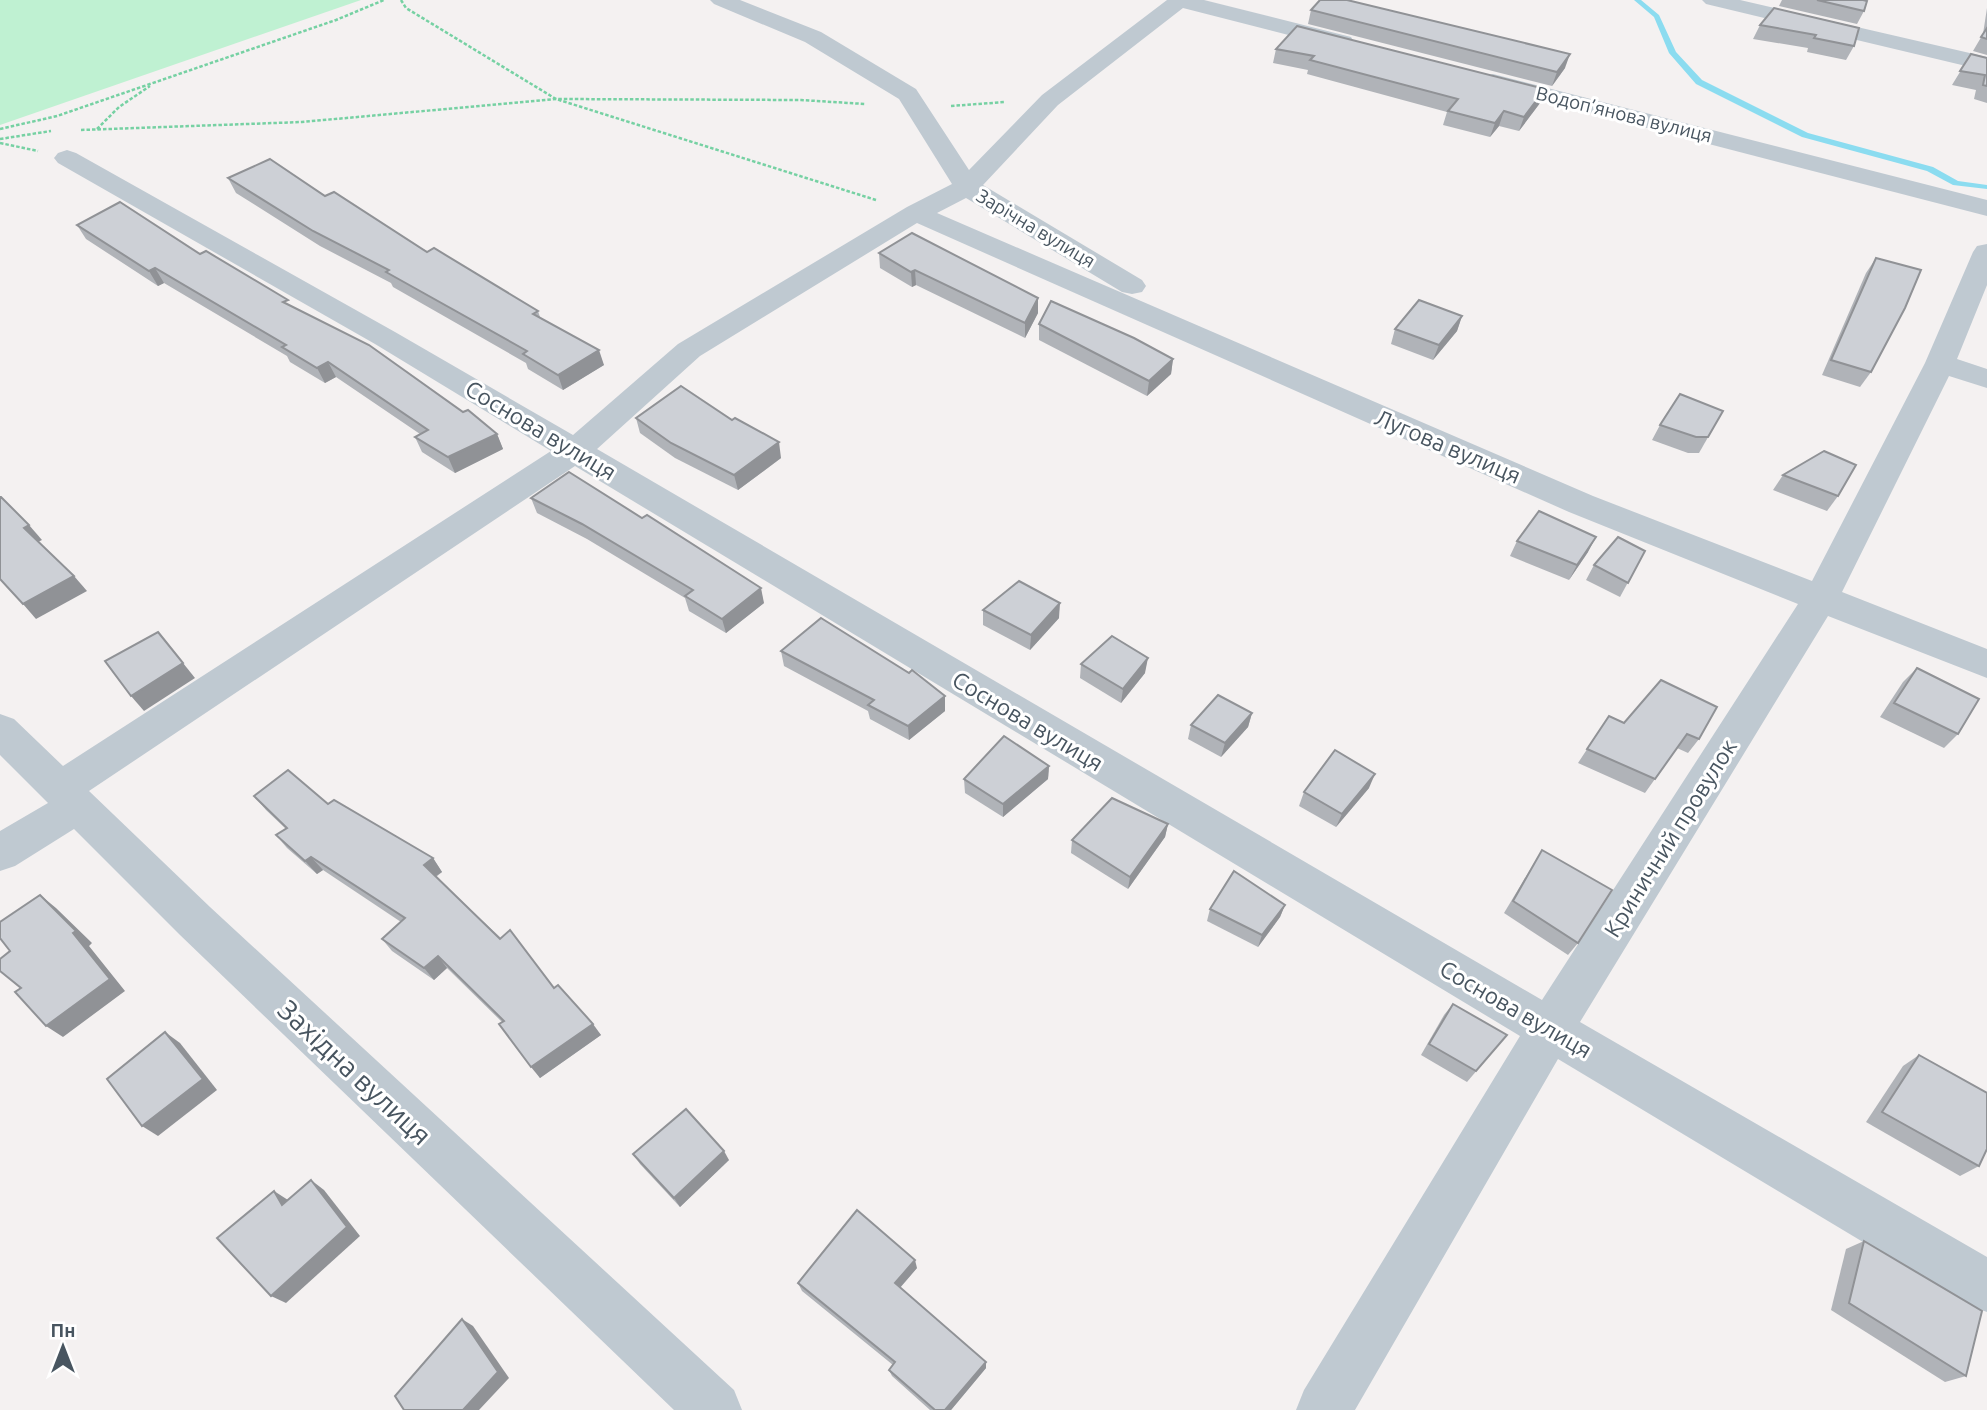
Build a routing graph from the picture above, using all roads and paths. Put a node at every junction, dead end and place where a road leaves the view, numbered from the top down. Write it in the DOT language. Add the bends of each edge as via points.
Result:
graph roads {
  1 [pos="384,0"];
  2 [pos="401,0"];
  3 [pos="721,0"];
  4 [pos="1179,0"];
  5 [pos="1713,0"];
  6 [pos="1368,49"];
  7 [pos="1987,64"];
  8 [pos="1476,76"];
  9 [pos="156,82"];
  10 [pos="556,99"];
  11 [pos="1049,100"];
  12 [pos="916,107"];
  13 [pos="0,129"];
  14 [pos="96,129"];
  15 [pos="0,139"];
  16 [pos="68,139"];
  17 [pos="967,187"];
  18 [pos="1987,208"];
  19 [pos="916,213"];
  20 [pos="1987,252"];
  21 [pos="1940,363"];
  22 [pos="1271,370"];
  23 [pos="1987,379"];
  24 [pos="575,451"];
  25 [pos="1821,598"];
  26 [pos="1987,664"];
  27 [pos="0,730"];
  28 [pos="69,797"];
  29 [pos="0,853"];
  30 [pos="1550,1029"];
  31 [pos="1987,1286"];
  32 [pos="714,1410"];
  33 [pos="1324,1410"];
  1 -- 9 [label="path"];
  2 -- 10 [label="path" via="406,8"];
  3 -- 12 [label="street, Зарічна вулиця" via="813,37 908,94"];
  4 -- 6 [label="street"];
  4 -- 11 [label="street"];
  5 -- 7 [label="street"];
  8 -- 18 [label="street, Водоп’янова вулиця"];
  9 -- 13 [label="path" via="57,116"];
  9 -- 14 [label="path"];
  10 -- 12 [label="path" via="801,100"];
  10 -- 14 [label="path" via="302,122"];
  10 -- 19 [label="path"];
  11 -- 12 [label="path"];
  11 -- 17 [label="street"];
  12 -- 17 [label="street, Зарічна вулиця"];
  14 -- 16 [label="path"];
  14 -- 16 [label="path"];
  15 -- 16 [label="path"];
  16 -- 24 [label="street, Соснова вулиця"];
  17 -- 19 [label="street"];
  17 -- 22 [label="street, Зарічна вулиця"];
  19 -- 22 [label="street, Лугова вулиця"];
  19 -- 24 [label="street" via="689,350"];
  20 -- 21 [label="street, Криничний провулок"];
  21 -- 23 [label="street"];
  21 -- 25 [label="street, Криничний провулок"];
  22 -- 25 [label="street, Лугова вулиця" via="1581,503"];
  24 -- 28 [label="street"];
  24 -- 30 [label="street, Соснова вулиця"];
  25 -- 26 [label="street, Лугова вулиця"];
  25 -- 30 [label="street, Криничний провулок"];
  27 -- 28 [label="street, Західна вулиця"];
  28 -- 29 [label="street"];
  28 -- 32 [label="street, Західна вулиця"];
  30 -- 31 [label="street, Соснова вулиця"];
  30 -- 33 [label="street, Криничний провулок"];
}
